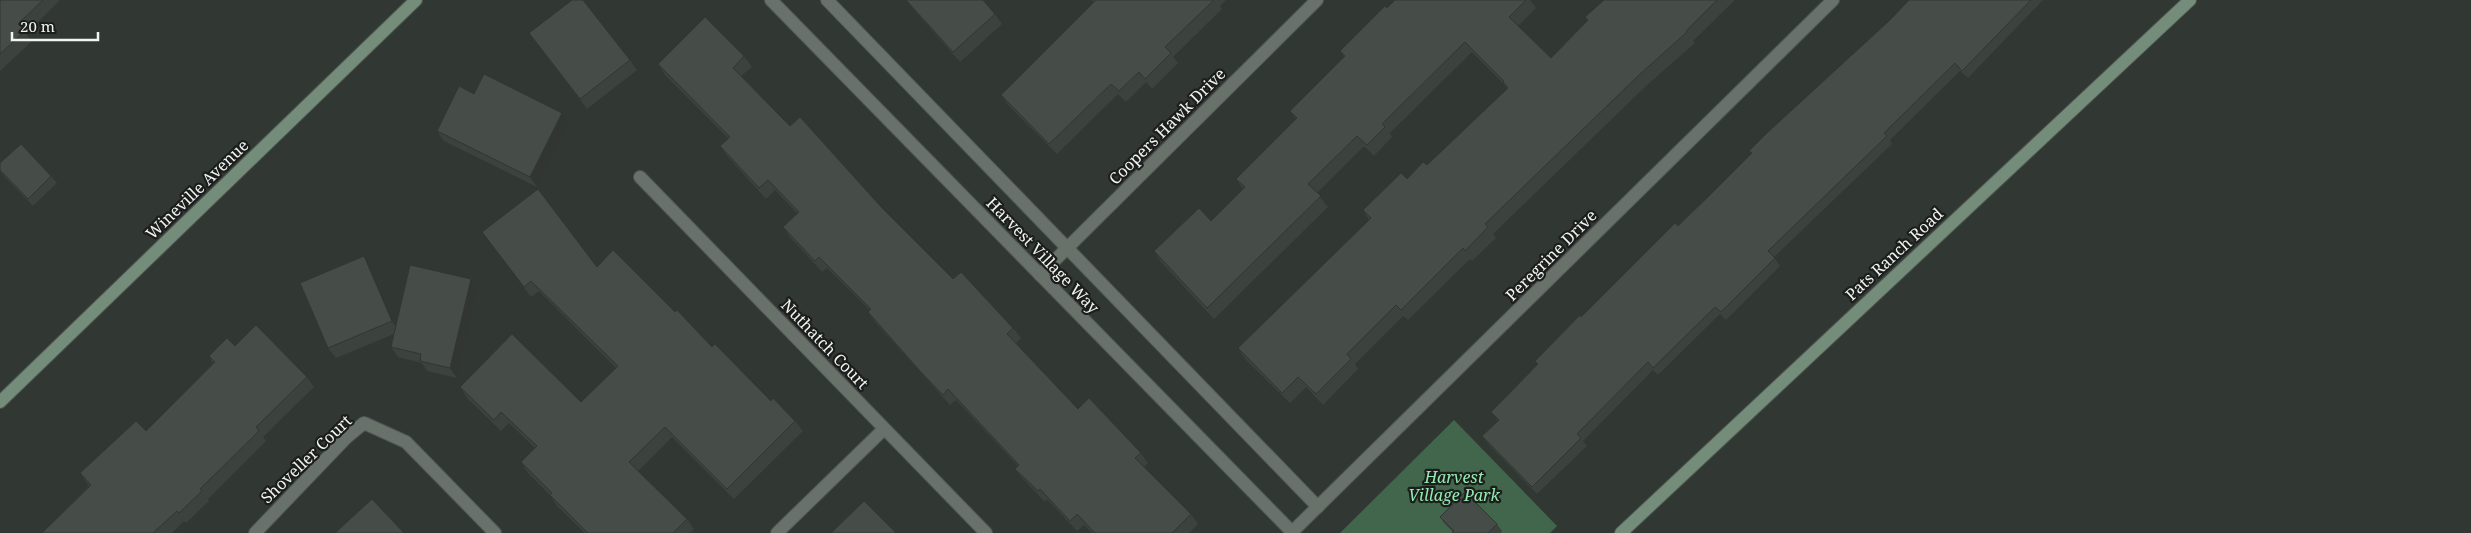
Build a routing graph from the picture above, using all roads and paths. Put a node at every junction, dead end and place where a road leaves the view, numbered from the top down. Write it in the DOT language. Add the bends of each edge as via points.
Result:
graph roads {
  1 [pos="416,0"];
  2 [pos="771,0"];
  3 [pos="827,0"];
  4 [pos="1317,0"];
  5 [pos="1833,0"];
  6 [pos="2190,0"];
  7 [pos="640,177"];
  8 [pos="1067,248"];
  9 [pos="1040,274"];
  10 [pos="0,402"];
  11 [pos="884,429"];
  12 [pos="1318,506"];
  13 [pos="1291,532"];
  14 [pos="255,533"];
  15 [pos="495,533"];
  16 [pos="777,533"];
  17 [pos="986,533"];
  18 [pos="1621,533"];
  1 -- 10 [label="street, Wineville Avenue"];
  2 -- 9 [label="street, Harvest Village Way"];
  3 -- 8 [label="street, Harvest Village Way"];
  4 -- 8 [label="street, Coopers Hawk Drive"];
  5 -- 12 [label="street, Peregrine Drive"];
  6 -- 18 [label="street, Pats Ranch Road"];
  7 -- 11 [label="street, Nuthatch Court"];
  8 -- 9 [label="street, Coopers Hawk Drive"];
  8 -- 12 [label="street, Harvest Village Way"];
  9 -- 13 [label="street, Harvest Village Way"];
  11 -- 16 [label="street"];
  11 -- 17 [label="street, Nuthatch Court"];
  12 -- 13 [label="street, Peregrine Drive"];
  14 -- 15 [label="street, Shoveller Court" via="364,423 406,442"];
}
